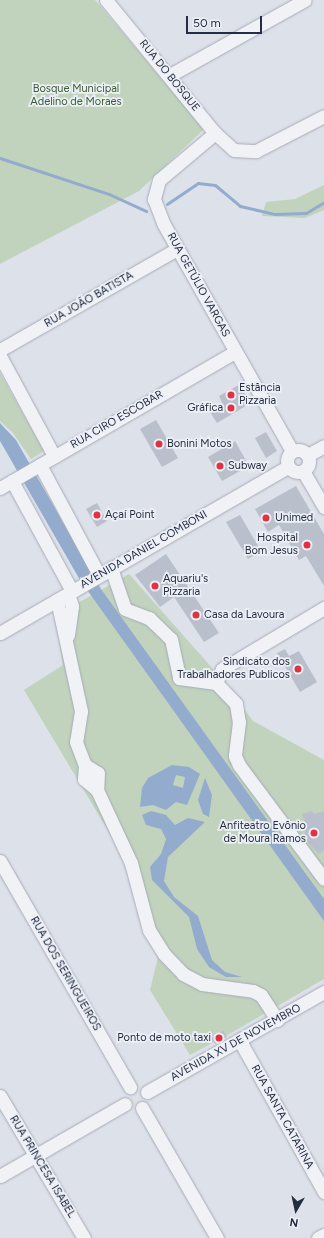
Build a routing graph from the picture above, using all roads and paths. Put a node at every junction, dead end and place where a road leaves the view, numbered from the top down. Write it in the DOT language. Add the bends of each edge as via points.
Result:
graph roads {
  1 [pos="106,0"];
  2 [pos="305,0"];
  3 [pos="170,76"];
  4 [pos="324,116"];
  5 [pos="215,133"];
  6 [pos="177,249"];
  7 [pos="0,350"];
  8 [pos="235,352"];
  9 [pos="0,356"];
  10 [pos="324,446"];
  11 [pos="292,451"];
  12 [pos="54,456"];
  13 [pos="308,456"];
  14 [pos="37,466"];
  15 [pos="288,467"];
  16 [pos="303,471"];
  17 [pos="16,479"];
  18 [pos="0,488"];
  19 [pos="324,507"];
  20 [pos="111,568"];
  21 [pos="97,577"];
  22 [pos="70,592"];
  23 [pos="324,608"];
  24 [pos="0,632"];
  25 [pos="216,683"];
  26 [pos="0,861"];
  27 [pos="324,879"];
  28 [pos="324,992"];
  29 [pos="277,1020"];
  30 [pos="240,1041"];
  31 [pos="130,1087"];
  32 [pos="147,1092"];
  33 [pos="0,1096"];
  34 [pos="125,1104"];
  35 [pos="142,1108"];
  36 [pos="36,1156"];
  37 [pos="0,1176"];
  38 [pos="324,1192"];
  39 [pos="324,1235"];
  40 [pos="84,1238"];
  41 [pos="217,1238"];
  42 [pos="318,1238"];
  1 -- 3 [label="street, RUA DO BOSQUE"];
  2 -- 3 [label="street"];
  3 -- 5 [label="street, RUA DO BOSQUE"];
  4 -- 5 [label="street, RUA DO BOSQUE" via="256,151 234,150"];
  5 -- 6 [label="street, RUA GETÚLIO VARGAS" via="159,180 154,190 159,216"];
  6 -- 7 [label="street, RUA JOÃO BATISTA"];
  6 -- 8 [label="street, RUA GETÚLIO VARGAS"];
  8 -- 11 [label="street, RUA GETÚLIO VARGAS"];
  8 -- 12 [label="street, RUA CIRO ESCOBAR"];
  9 -- 12 [label="street"];
  10 -- 13 [label="street"];
  11 -- 13 [label="street" via="301,450"];
  11 -- 15 [label="street" via="286,460"];
  12 -- 14 [label="street, RUA CIRO ESCOBAR"];
  13 -- 16 [label="street" via="309,464"];
  14 -- 17 [label="street, RUA CIRO ESCOBAR"];
  14 -- 21 [label="street"];
  15 -- 16 [label="street" via="293,471"];
  15 -- 20 [label="street, AVENIDA DANIEL COMBONI"];
  16 -- 19 [label="street"];
  17 -- 18 [label="street, RUA CIRO ESCOBAR"];
  17 -- 22 [label="street"];
  20 -- 21 [label="street, AVENIDA DANIEL COMBONI"];
  20 -- 25 [label="street" via="126,609 149,618 171,639 179,678"];
  21 -- 22 [label="street, AVENIDA DANIEL COMBONI"];
  22 -- 24 [label="street, AVENIDA DANIEL COMBONI"];
  22 -- 29 [label="street" via="67,644 81,711 76,742 85,765 84,779 97,790 131,863 149,930 164,954 183,974 202,984 253,991 261,995"];
  23 -- 25 [label="street" via="222,669"];
  25 -- 27 [label="street" via="236,704 239,722 235,756 239,765"];
  26 -- 31 [label="street, RUA DOS SERINGUEIROS"];
  28 -- 29 [label="street, AVENIDA XV DE NOVEMBRO"];
  29 -- 30 [label="street, AVENIDA XV DE NOVEMBRO"];
  30 -- 32 [label="street, AVENIDA XV DE NOVEMBRO"];
  30 -- 38 [label="street, RUA SANTA CATARINA"];
  31 -- 32 [label="street" via="137,1086"];
  31 -- 34 [label="street" via="124,1096"];
  32 -- 35 [label="street" via="147,1103"];
  33 -- 36 [label="street, RUA PRINCESA ISABEL"];
  34 -- 35 [label="street" via="131,1109"];
  34 -- 36 [label="street"];
  35 -- 41 [label="street"];
  36 -- 37 [label="street"];
  36 -- 40 [label="street, RUA PRINCESA ISABEL"];
  39 -- 42 [label="street"];
}
